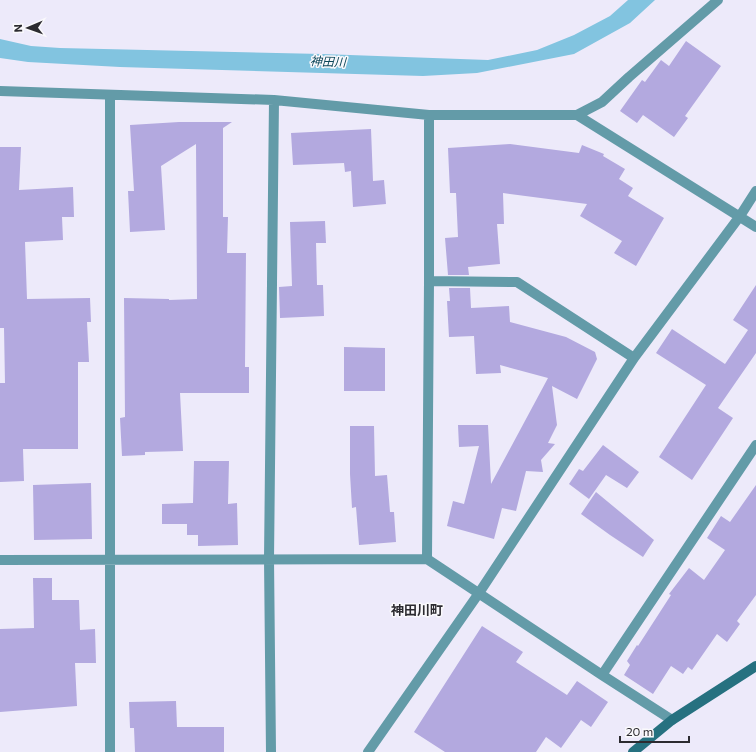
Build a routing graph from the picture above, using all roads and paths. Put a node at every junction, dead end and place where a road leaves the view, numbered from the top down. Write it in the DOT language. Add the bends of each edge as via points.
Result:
graph roads {
  1 [pos="718,0"];
  2 [pos="0,91"];
  3 [pos="110,95"];
  4 [pos="274,100"];
  5 [pos="429,115"];
  6 [pos="577,116"];
  7 [pos="756,191"];
  8 [pos="740,216"];
  9 [pos="756,227"];
  10 [pos="429,281"];
  11 [pos="634,358"];
  12 [pos="756,445"];
  13 [pos="269,559"];
  14 [pos="427,559"];
  15 [pos="0,560"];
  16 [pos="110,560"];
  17 [pos="479,593"];
  18 [pos="756,666"];
  19 [pos="602,675"];
  20 [pos="672,720"];
  21 [pos="110,752"];
  22 [pos="271,752"];
  23 [pos="368,752"];
  24 [pos="633,752"];
  1 -- 6 [label="street" via="602,102"];
  2 -- 3 [label="street"];
  3 -- 4 [label="street"];
  3 -- 16 [label="street"];
  4 -- 5 [label="street"];
  4 -- 13 [label="street"];
  5 -- 6 [label="street"];
  5 -- 10 [label="street"];
  6 -- 8 [label="street"];
  7 -- 8 [label="street"];
  8 -- 9 [label="street"];
  8 -- 11 [label="street"];
  10 -- 11 [label="street" via="517,282"];
  10 -- 14 [label="street"];
  11 -- 17 [label="street"];
  12 -- 19 [label="street"];
  13 -- 14 [label="street"];
  13 -- 16 [label="street"];
  13 -- 22 [label="street"];
  14 -- 17 [label="street"];
  15 -- 16 [label="street"];
  16 -- 21 [label="street"];
  17 -- 19 [label="street"];
  17 -- 23 [label="street"];
  18 -- 20 [label="street"];
  19 -- 20 [label="street"];
  20 -- 24 [label="street"];
}
